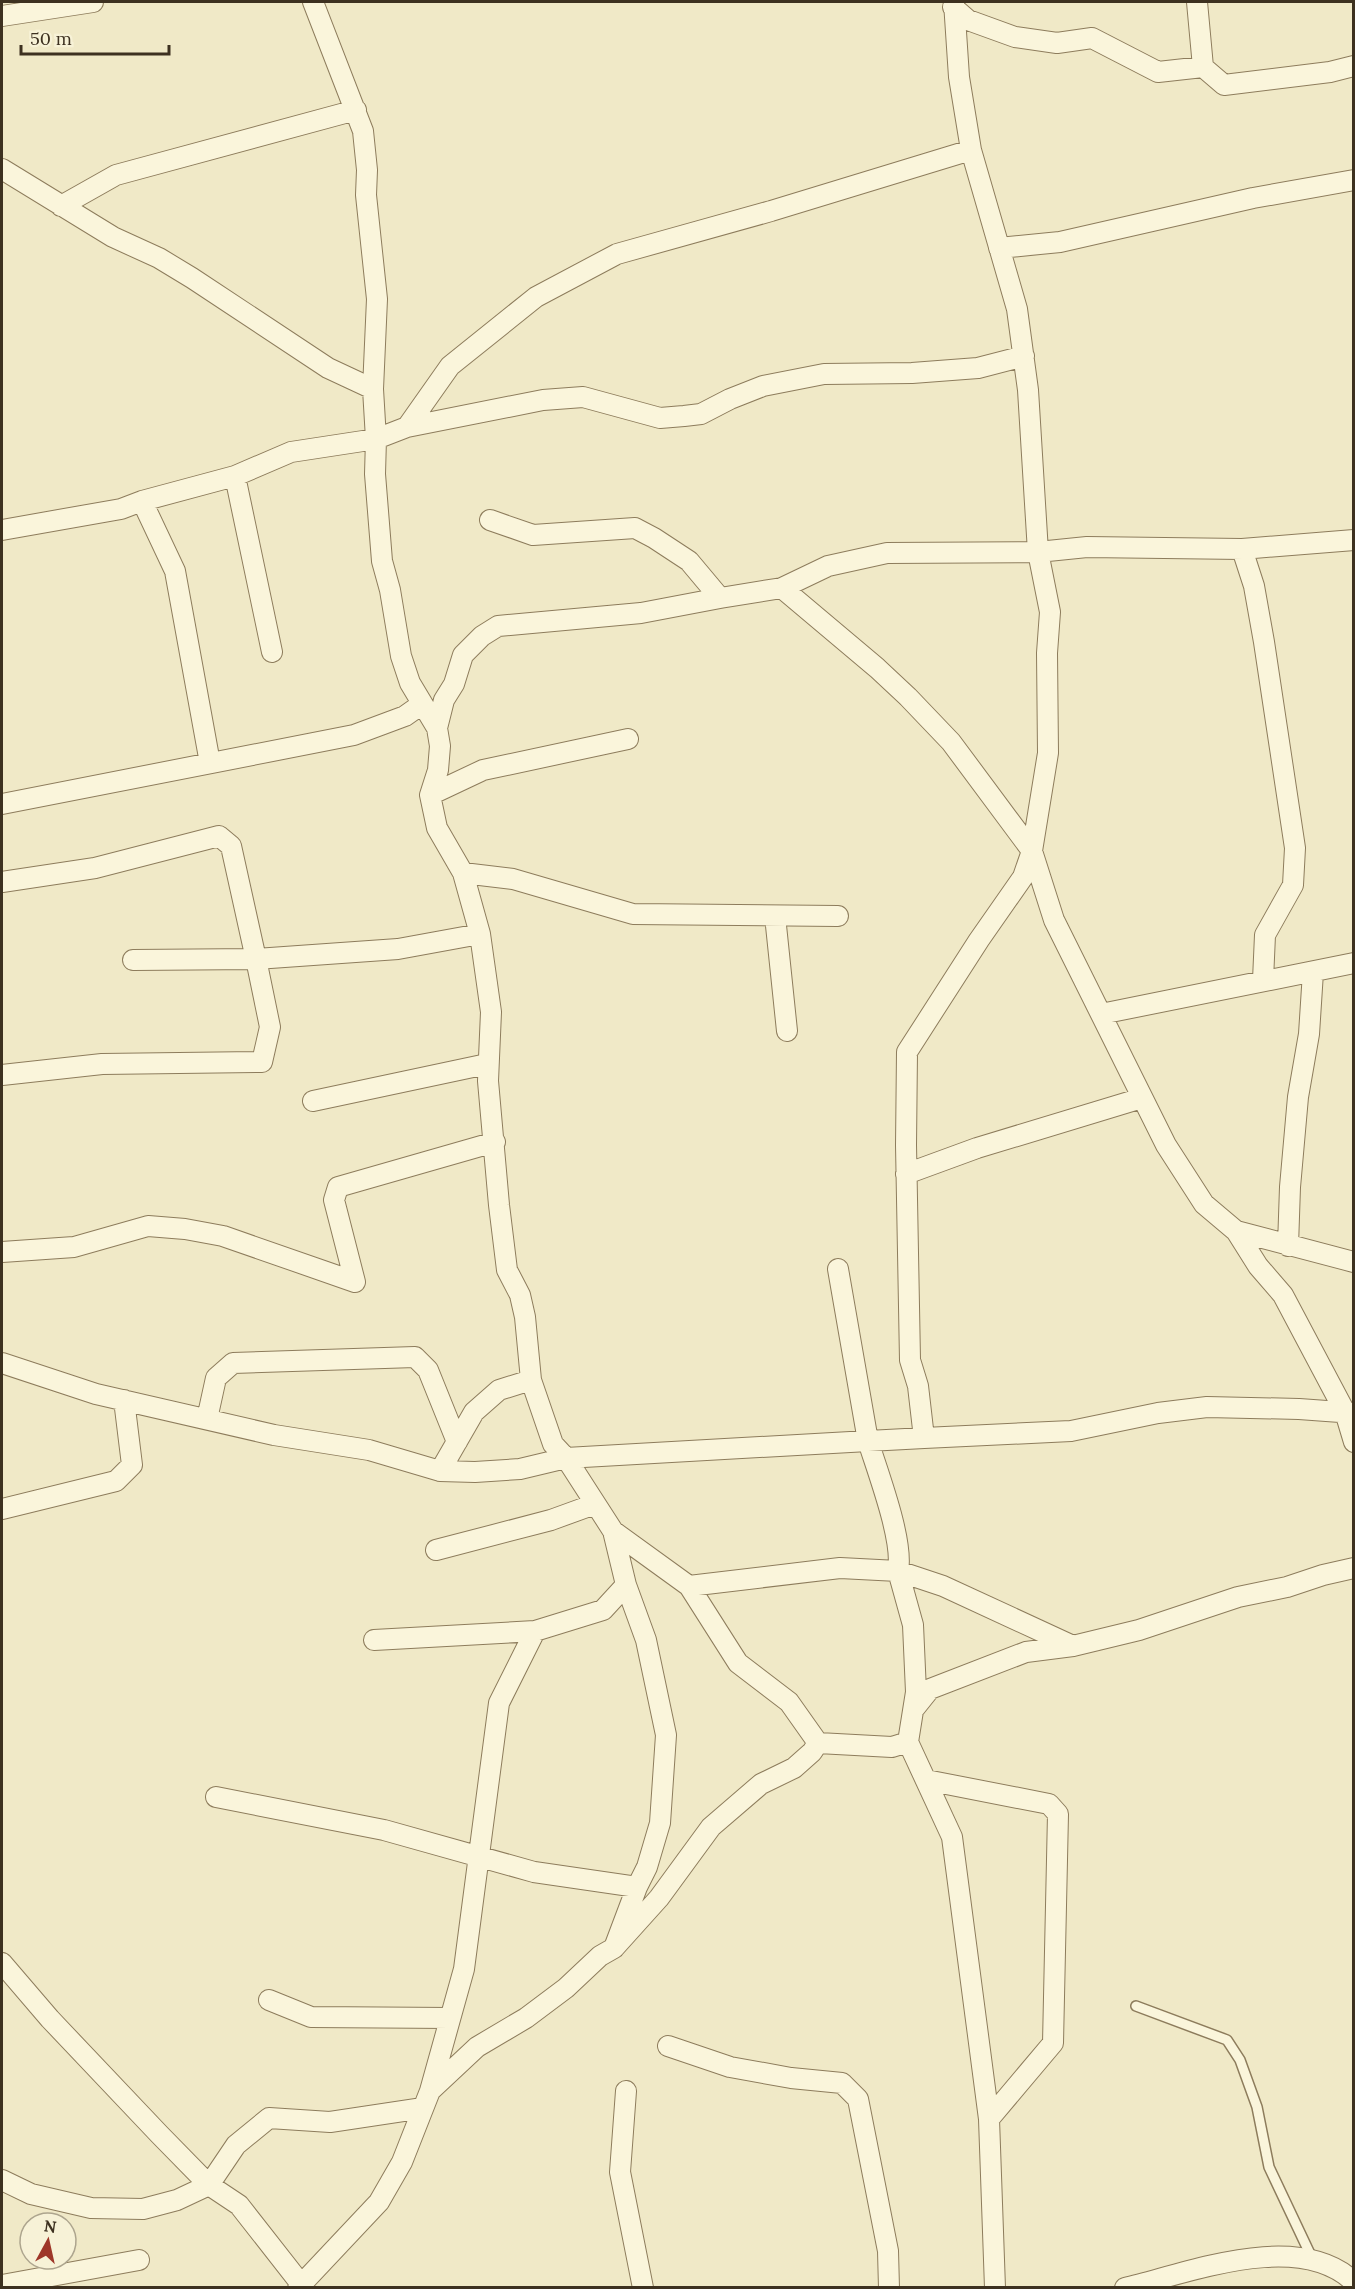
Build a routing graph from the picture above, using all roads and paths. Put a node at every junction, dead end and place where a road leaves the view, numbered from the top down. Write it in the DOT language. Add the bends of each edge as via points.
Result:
graph roads {
  1 [pos="93,2"];
  2 [pos="313,2"];
  3 [pos="1197,2"];
  4 [pos="954,4"];
  5 [pos="2,16"];
  6 [pos="1353,66"];
  7 [pos="1203,67"];
  8 [pos="356,110"];
  9 [pos="971,150"];
  10 [pos="2,169"];
  11 [pos="1353,180"];
  12 [pos="61,206"];
  13 [pos="999,248"];
  14 [pos="1024,356"];
  15 [pos="373,389"];
  16 [pos="408,427"];
  17 [pos="376,439"];
  18 [pos="235,476"];
  19 [pos="142,501"];
  20 [pos="490,520"];
  21 [pos="2,530"];
  22 [pos="1353,540"];
  23 [pos="1242,549"];
  24 [pos="1038,552"];
  25 [pos="782,588"];
  26 [pos="720,598"];
  27 [pos="272,652"];
  28 [pos="422,704"];
  29 [pos="437,728"];
  30 [pos="628,739"];
  31 [pos="210,763"];
  32 [pos="430,795"];
  33 [pos="2,804"];
  34 [pos="1032,851"];
  35 [pos="462,873"];
  36 [pos="2,882"];
  37 [pos="775,916"];
  38 [pos="838,916"];
  39 [pos="480,934"];
  40 [pos="256,959"];
  41 [pos="133,960"];
  42 [pos="1353,963"];
  43 [pos="1313,972"];
  44 [pos="1263,980"];
  45 [pos="1101,1014"];
  46 [pos="787,1031"];
  47 [pos="487,1064"];
  48 [pos="2,1075"];
  49 [pos="1142,1098"];
  50 [pos="313,1101"];
  51 [pos="495,1142"];
  52 [pos="906,1174"];
  53 [pos="1236,1231"];
  54 [pos="1288,1246"];
  55 [pos="2,1252"];
  56 [pos="1353,1262"];
  57 [pos="838,1269"];
  58 [pos="2,1363"];
  59 [pos="531,1380"];
  60 [pos="124,1400"];
  61 [pos="1349,1412"];
  62 [pos="207,1419"];
  63 [pos="924,1438"];
  64 [pos="868,1441"];
  65 [pos="457,1442"];
  66 [pos="1353,1442"];
  67 [pos="566,1458"];
  68 [pos="440,1472"];
  69 [pos="595,1504"];
  70 [pos="2,1509"];
  71 [pos="613,1531"];
  72 [pos="436,1550"];
  73 [pos="1353,1568"];
  74 [pos="898,1571"];
  75 [pos="626,1585"];
  76 [pos="689,1586"];
  77 [pos="535,1631"];
  78 [pos="374,1640"];
  79 [pos="1073,1646"];
  80 [pos="914,1709"];
  81 [pos="908,1742"];
  82 [pos="818,1743"];
  83 [pos="926,1780"];
  84 [pos="216,1797"];
  85 [pos="479,1857"];
  86 [pos="637,1887"];
  87 [pos="614,1948"];
  88 [pos="2,1963"];
  89 [pos="269,2000"];
  90 [pos="1136,2006"];
  91 [pos="450,2018"];
  92 [pos="669,2046"];
  93 [pos="626,2091"];
  94 [pos="426,2099"];
  95 [pos="989,2119"];
  96 [pos="2,2180"];
  97 [pos="209,2185"];
  98 [pos="139,2260"];
  99 [pos="1313,2260"];
  100 [pos="1353,2282"];
  101 [pos="2,2285"];
  102 [pos="301,2287"];
  103 [pos="643,2288"];
  104 [pos="889,2288"];
  105 [pos="995,2288"];
  106 [pos="1125,2288"];
  1 -- 5 [label="street"];
  2 -- 8 [label="street"];
  3 -- 7 [label="street"];
  4 -- 7 [label="street" via="968,20 1015,38 1057,44 1092,38 1158,72"];
  4 -- 9 [label="street" via="959,77"];
  6 -- 7 [label="street" via="1224,86"];
  8 -- 12 [label="street" via="116,175"];
  8 -- 15 [label="street" via="363,131 377,299"];
  9 -- 13 [label="street"];
  9 -- 16 [label="street" via="617,254 536,297 450,366"];
  10 -- 12 [label="street"];
  11 -- 13 [label="street" via="1253,198 1060,242"];
  12 -- 15 [label="street" via="113,237 159,258 328,368"];
  13 -- 14 [label="street" via="1017,309"];
  14 -- 16 [label="street" via="978,368 912,374 824,374 763,386 701,414 684,416 660,418 583,397 543,400"];
  14 -- 24 [label="street"];
  15 -- 17 [label="street"];
  16 -- 17 [label="street"];
  17 -- 18 [label="street" via="291,452"];
  17 -- 28 [label="street" via="382,561 401,656"];
  18 -- 19 [label="street"];
  18 -- 27 [label="street"];
  19 -- 21 [label="street" via="121,509"];
  19 -- 31 [label="street" via="175,571"];
  20 -- 26 [label="street" via="533,535 635,528 689,561"];
  22 -- 23 [label="street"];
  23 -- 24 [label="street" via="1087,547"];
  23 -- 44 [label="street" via="1254,586 1264,642 1295,848 1293,885 1265,934"];
  24 -- 25 [label="street" via="887,553 828,566"];
  24 -- 34 [label="street" via="1050,612 1048,753"];
  25 -- 26 [label="street"];
  25 -- 34 [label="street" via="877,668 951,742"];
  26 -- 29 [label="street" via="641,613 498,626 463,656"];
  28 -- 29 [label="street"];
  28 -- 31 [label="street" via="405,716 354,735"];
  29 -- 32 [label="street" via="441,759"];
  30 -- 32 [label="street" via="483,770"];
  31 -- 33 [label="street"];
  32 -- 35 [label="street" via="437,828"];
  34 -- 45 [label="street" via="1054,920"];
  34 -- 52 [label="street" via="1023,877 907,1052"];
  35 -- 37 [label="street" via="513,879 633,914"];
  35 -- 39 [label="street"];
  36 -- 40 [label="street" via="95,868 219,836 231,846"];
  37 -- 38 [label="street"];
  37 -- 46 [label="street"];
  39 -- 40 [label="street" via="398,949"];
  39 -- 47 [label="street" via="491,1012"];
  40 -- 41 [label="street"];
  40 -- 48 [label="street" via="270,1027 262,1062 102,1064"];
  42 -- 43 [label="street"];
  43 -- 44 [label="street"];
  43 -- 54 [label="street" via="1309,1034 1297,1108"];
  44 -- 45 [label="street"];
  45 -- 49 [label="street"];
  47 -- 50 [label="street"];
  47 -- 51 [label="street"];
  49 -- 52 [label="street"];
  49 -- 53 [label="street" via="1166,1145 1204,1204"];
  51 -- 55 [label="street" via="338,1187 334,1200 355,1282 223,1236 176,1228 148,1226 74,1247"];
  51 -- 59 [label="street" via="507,1270 520,1295 525,1317"];
  52 -- 63 [label="street" via="910,1360 918,1386"];
  53 -- 54 [label="street"];
  53 -- 61 [label="street" via="1283,1295"];
  54 -- 56 [label="street"];
  57 -- 64 [label="street"];
  58 -- 60 [label="street"];
  59 -- 65 [label="street" via="500,1390 474,1412"];
  59 -- 67 [label="street" via="553,1444"];
  60 -- 62 [label="street"];
  60 -- 70 [label="street" via="132,1465 116,1480"];
  61 -- 63 [label="street" via="1207,1407 1071,1431"];
  61 -- 66 [label="street"];
  62 -- 65 [label="street" via="216,1378 233,1363 415,1357 428,1370"];
  62 -- 68 [label="street" via="274,1435 369,1450"];
  63 -- 64 [label="street"];
  64 -- 67 [label="street"];
  64 -- 74 [label="street" via="889,1510 900,1563"];
  65 -- 68 [label="street"];
  67 -- 68 [label="street" via="520,1468"];
  67 -- 69 [label="street"];
  69 -- 71 [label="street"];
  69 -- 72 [label="street" via="552,1520"];
  71 -- 75 [label="street"];
  71 -- 76 [label="street"];
  73 -- 79 [label="street"];
  74 -- 76 [label="street" via="840,1568"];
  74 -- 79 [label="street" via="943,1586"];
  74 -- 80 [label="street" via="914,1625"];
  75 -- 77 [label="street" via="603,1610"];
  75 -- 86 [label="street" via="646,1640 666,1735 660,1823"];
  76 -- 82 [label="street" via="738,1663 789,1702"];
  77 -- 78 [label="street"];
  77 -- 85 [label="street" via="499,1703"];
  79 -- 80 [label="street" via="1026,1652 930,1689"];
  80 -- 81 [label="street"];
  81 -- 82 [label="street" via="892,1747"];
  81 -- 83 [label="street"];
  82 -- 87 [label="street" via="794,1768 761,1784 711,1827 659,1898"];
  83 -- 95 [label="street" via="952,1837"];
  83 -- 95 [label="street" via="1049,1804 1058,1814 1053,2043"];
  84 -- 85 [label="street" via="384,1830"];
  85 -- 86 [label="street" via="534,1872"];
  85 -- 91 [label="street" via="464,1969"];
  86 -- 87 [label="street"];
  87 -- 94 [label="street" via="526,2018 477,2047"];
  88 -- 97 [label="street" via="65,2035"];
  89 -- 91 [label="street" via="310,2017"];
  90 -- 99 [label="lane" via="1227,2040 1240,2060 1257,2107 1269,2167"];
  91 -- 94 [label="street"];
  92 -- 104 [label="street" via="730,2067 842,2083 858,2099 888,2251"];
  93 -- 103 [label="street" via="620,2172"];
  94 -- 97 [label="street" via="330,2122 269,2118 236,2145"];
  94 -- 102 [label="street" via="402,2162 379,2202"];
  95 -- 105 [label="street"];
  96 -- 97 [label="street" via="31,2194 91,2208 143,2209 177,2200"];
  97 -- 102 [label="street" via="239,2205"];
  98 -- 101 [label="street"];
  99 -- 100 [label="street"];
  99 -- 106 [label="street" via="1282,2255 1260,2257 1202,2267"];
}
